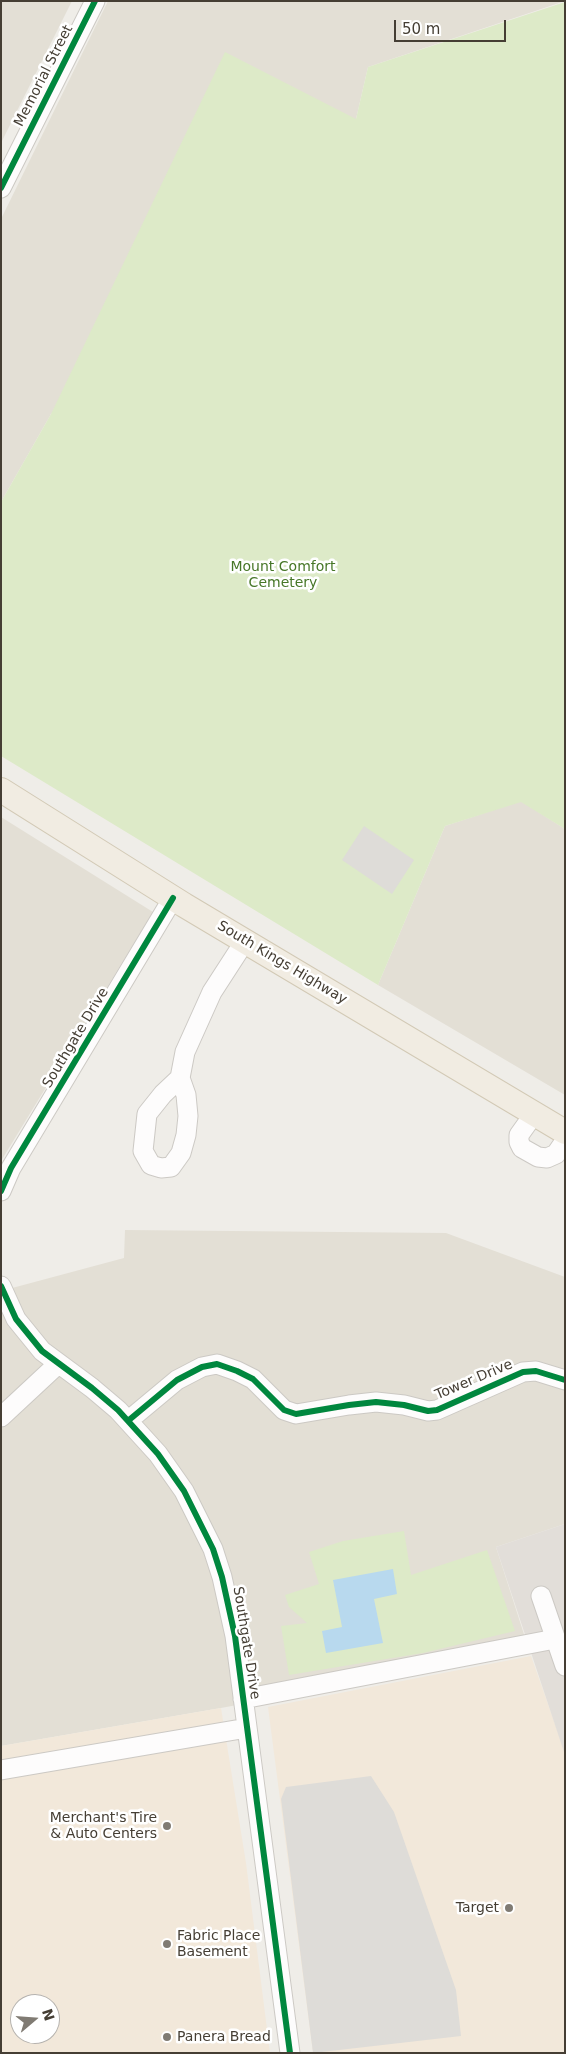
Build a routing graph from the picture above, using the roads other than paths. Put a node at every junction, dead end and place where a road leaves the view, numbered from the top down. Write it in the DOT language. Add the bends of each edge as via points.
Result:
graph roads {
  1 [pos="95,1"];
  2 [pos="1,188"];
  3 [pos="1,790"];
  4 [pos="173,898"];
  5 [pos="245,941"];
  6 [pos="180,1078"];
  7 [pos="534,1114"];
  8 [pos="565,1132"];
  9 [pos="565,1141"];
  10 [pos="1,1192"];
  11 [pos="1,1286"];
  12 [pos="58,1364"];
  13 [pos="565,1380"];
  14 [pos="1,1417"];
  15 [pos="129,1420"];
  16 [pos="541,1596"];
  17 [pos="555,1638"];
  18 [pos="564,1662"];
  19 [pos="243,1699"];
  20 [pos="247,1728"];
  21 [pos="1,1770"];
  22 [pos="290,2053"];
  1 -- 2 [label="street, Memorial Street"];
  3 -- 4 [label="main road, South Kings Highway"];
  4 -- 5 [label="main road, South Kings Highway"];
  4 -- 10 [label="street, Southgate Drive" via="11,1168"];
  5 -- 6 [label="street" via="212,992 185,1052"];
  5 -- 7 [label="main road, South Kings Highway"];
  7 -- 8 [label="main road, South Kings Highway"];
  7 -- 9 [label="street" via="519,1135 522,1148 547,1158 556,1154"];
  11 -- 12 [label="street, Southgate Drive" via="28,1336"];
  12 -- 14 [label="street"];
  12 -- 15 [label="street, Southgate Drive"];
  13 -- 15 [label="street, Tower Drive" via="536,1371 523,1372 438,1410 376,1402 296,1414 284,1410 253,1379 216,1364 202,1367 177,1380"];
  15 -- 19 [label="street, Southgate Drive" via="180,1484 213,1549 230,1606"];
  16 -- 17 [label="street"];
  17 -- 18 [label="street"];
  17 -- 19 [label="street"];
  19 -- 20 [label="street, Southgate Drive"];
  20 -- 21 [label="street"];
  20 -- 22 [label="street, Southgate Drive"];
}
